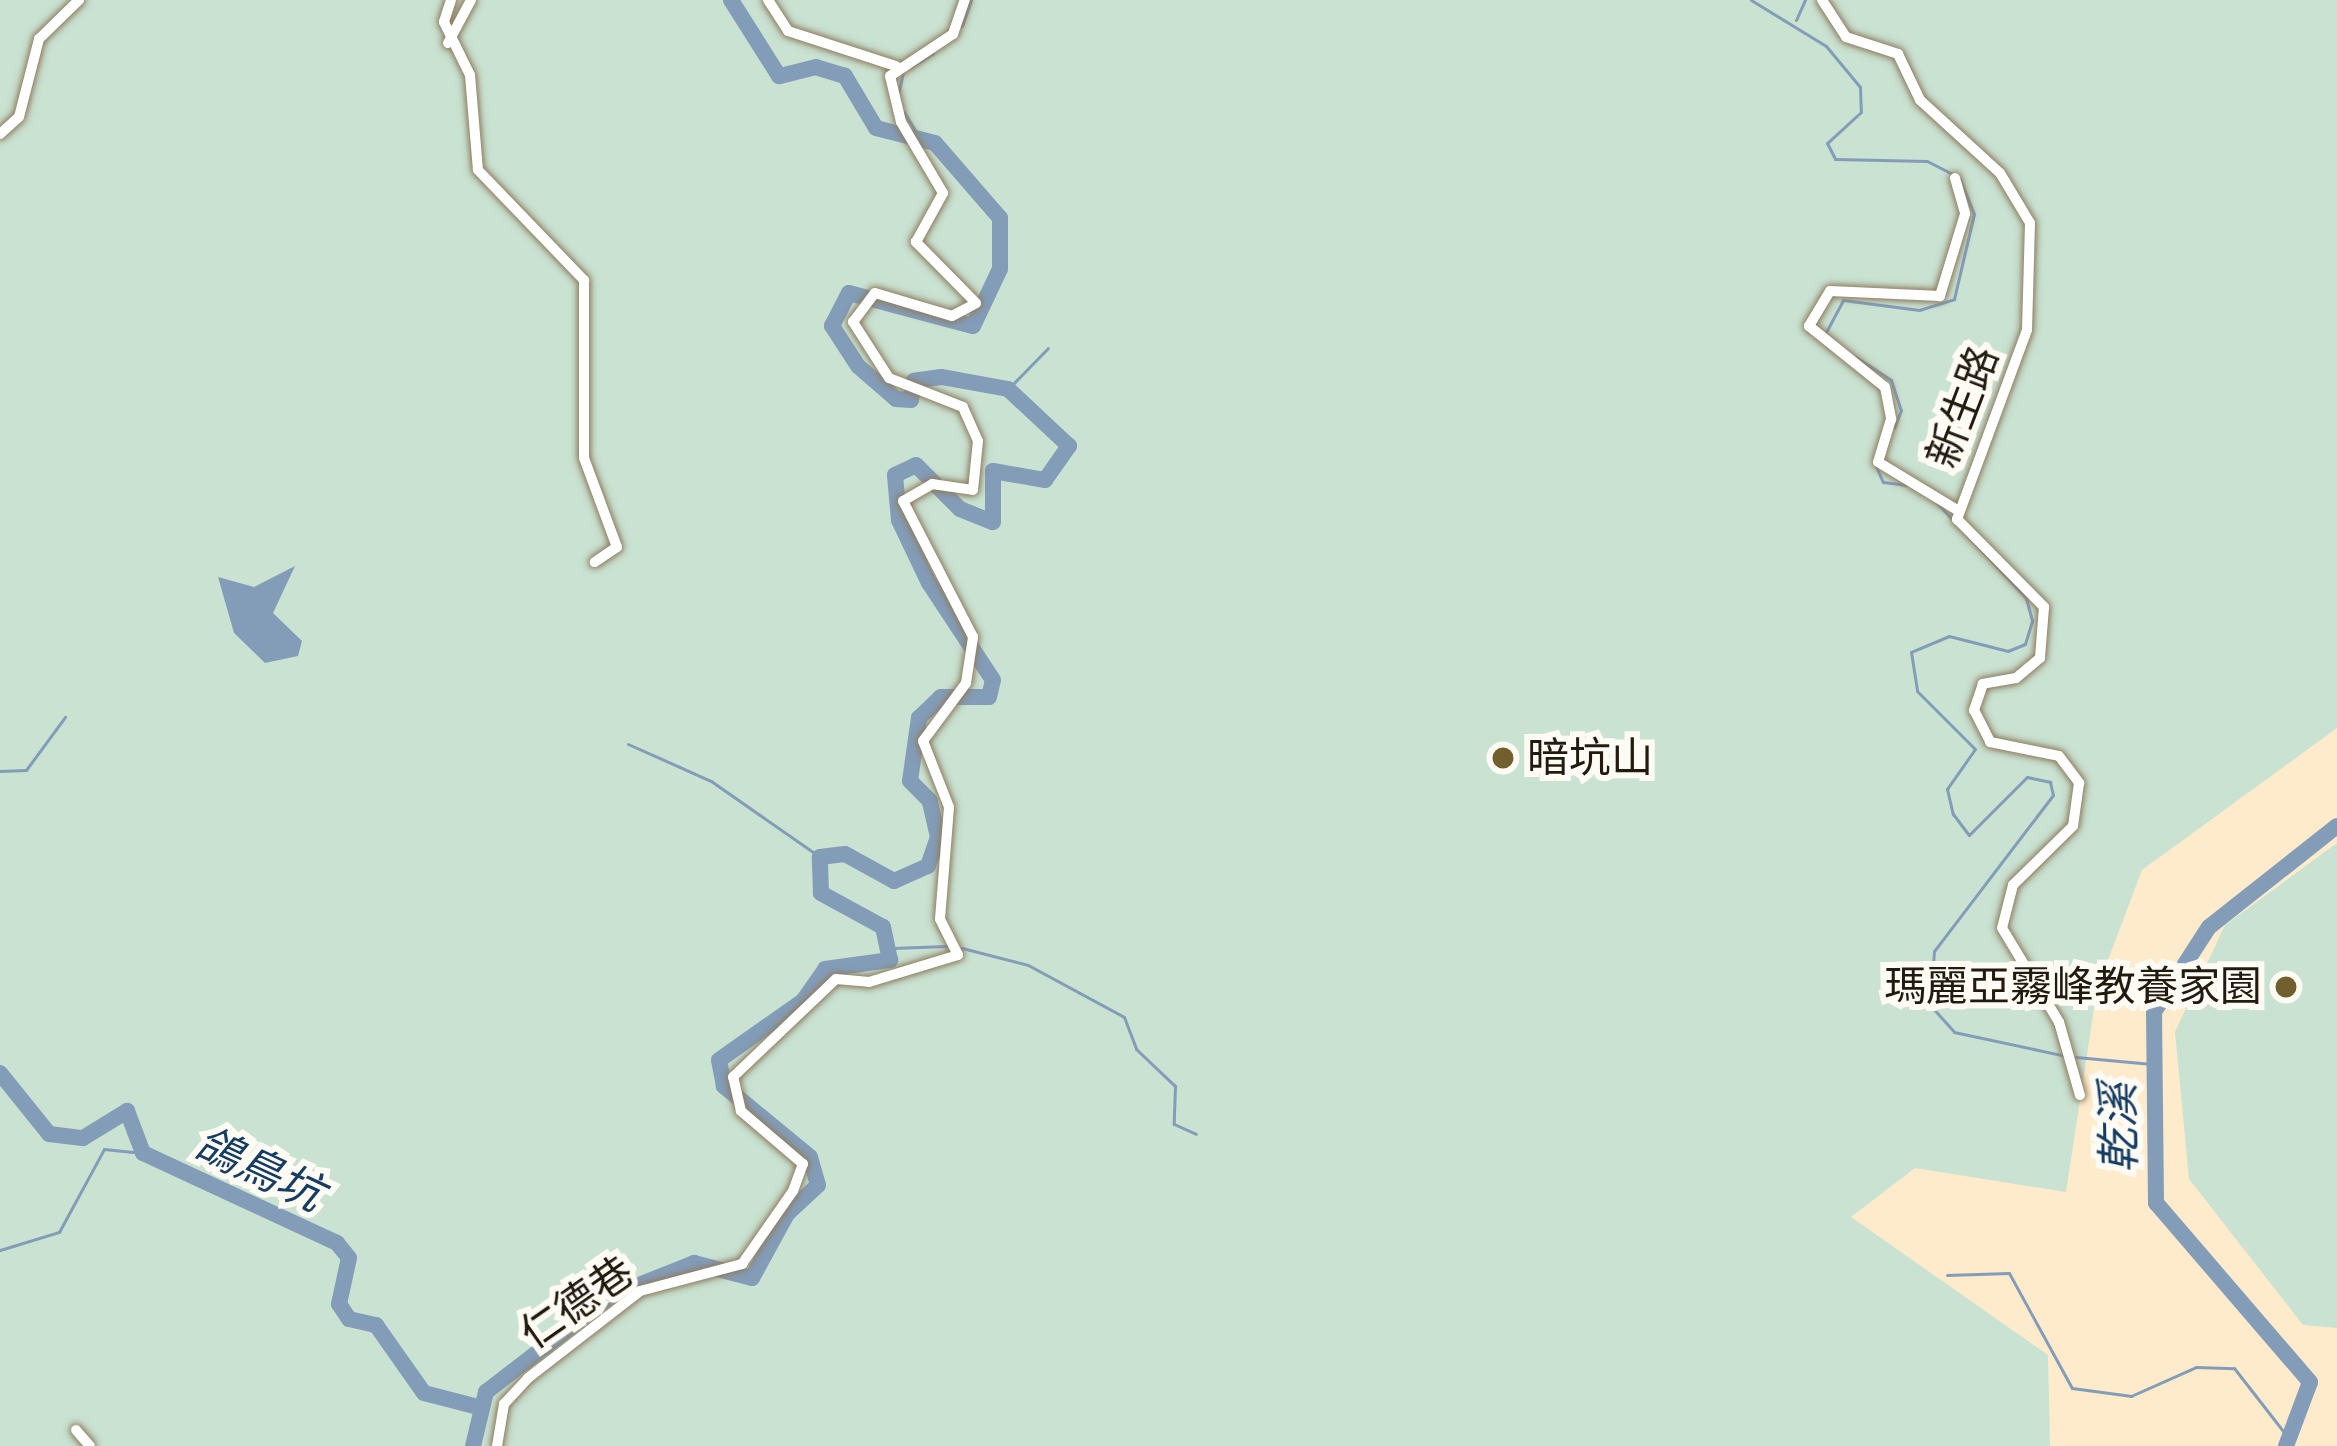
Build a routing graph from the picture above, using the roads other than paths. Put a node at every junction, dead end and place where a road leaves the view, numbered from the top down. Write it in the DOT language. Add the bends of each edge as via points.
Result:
graph roads {
  1 [pos="79,0"];
  2 [pos="451,0"];
  3 [pos="471,0"];
  4 [pos="768,0"];
  5 [pos="965,0"];
  6 [pos="1822,0"];
  7 [pos="448,43"];
  8 [pos="896,67"];
  9 [pos="0,134"];
  10 [pos="1954,178"];
  11 [pos="1959,511"];
  12 [pos="595,562"];
  13 [pos="2080,1095"];
  14 [pos="76,1430"];
  15 [pos="90,1446"];
  16 [pos="497,1446"];
  1 -- 9 [label="street" via="39,40 19,117"];
  2 -- 7 [label="street"];
  3 -- 7 [label="street"];
  4 -- 8 [label="street" via="788,31"];
  5 -- 8 [label="street" via="953,34"];
  6 -- 11 [label="street, 新生路" via="1846,37 1898,54 1920,100 2000,173 2030,223 2027,330"];
  7 -- 12 [label="street" via="470,75 478,170 584,280 584,458 617,547"];
  8 -- 16 [label="street, 仁德巷" via="892,102 943,193 916,242 976,303 952,316 875,292 853,322 890,378 936,392 969,419 980,481 973,490 935,484 903,501 972,654 923,750 949,808 940,919 958,955 869,982 836,980 732,1084 803,1164 735,1268 662,1282 610,1311 503,1404"];
  10 -- 11 [label="street" via="1965,214 1940,296 1830,291 1808,316 1816,339 1886,387 1891,419 1878,459"];
  11 -- 13 [label="street, 新生路" via="2044,607 2040,658 2016,678 1983,684 1974,710 1990,742 2059,756 2079,783 2073,826 2013,885 2002,928 2075,1057"];
  14 -- 15 [label="street"];
}
